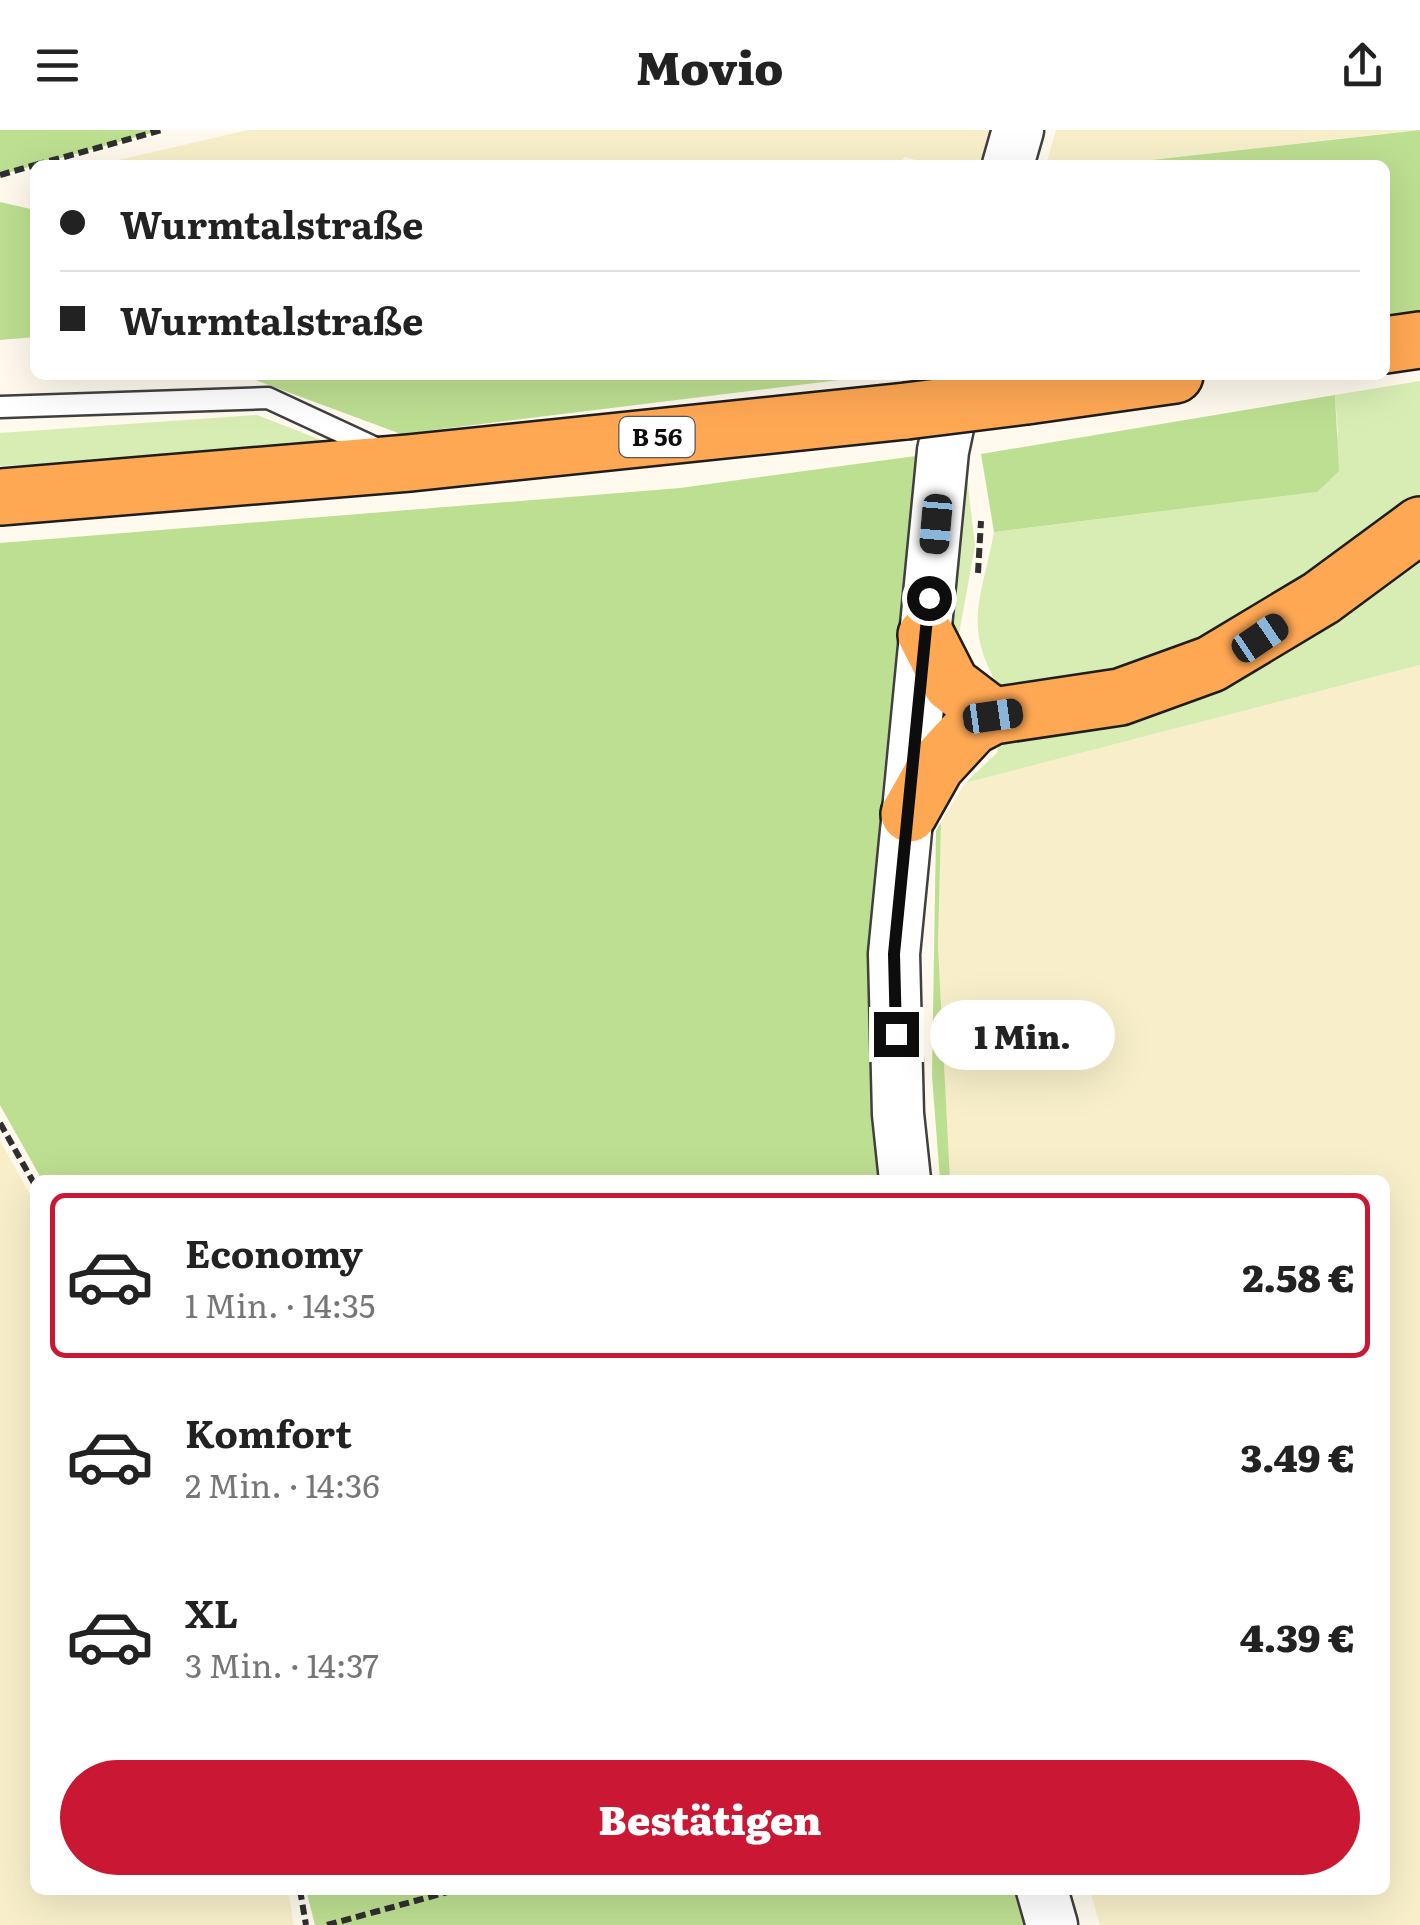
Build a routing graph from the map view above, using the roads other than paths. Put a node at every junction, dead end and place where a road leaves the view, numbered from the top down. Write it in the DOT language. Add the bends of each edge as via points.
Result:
graph roads {
  1 [pos="1018,130"];
  2 [pos="1009,160"];
  3 [pos="1420,340"];
  4 [pos="1390,344"];
  5 [pos="958,380"];
  6 [pos="1140,380"];
  7 [pos="0,407"];
  8 [pos="409,463"];
  9 [pos="0,497"];
  10 [pos="1420,524"];
  11 [pos="926,635"];
  12 [pos="993,716"];
  13 [pos="909,814"];
  14 [pos="905,1175"];
  15 [pos="1043,1895"];
  16 [pos="1052,1925"];
  1 -- 2 [label="street"];
  3 -- 4 [label="highway"];
  5 -- 11 [label="street" via="943,451"];
  6 -- 8 [label="highway, B 56, bridge"];
  7 -- 8 [label="lane" via="268,398"];
  8 -- 9 [label="highway, B 56"];
  10 -- 12 [label="highway" via="1321,598 1211,664 1120,697"];
  11 -- 12 [label="highway" via="940,671"];
  11 -- 13 [label="street"];
  12 -- 13 [label="highway" via="953,743"];
  13 -- 14 [label="street" via="894,954"];
  15 -- 16 [label="street"];
}
